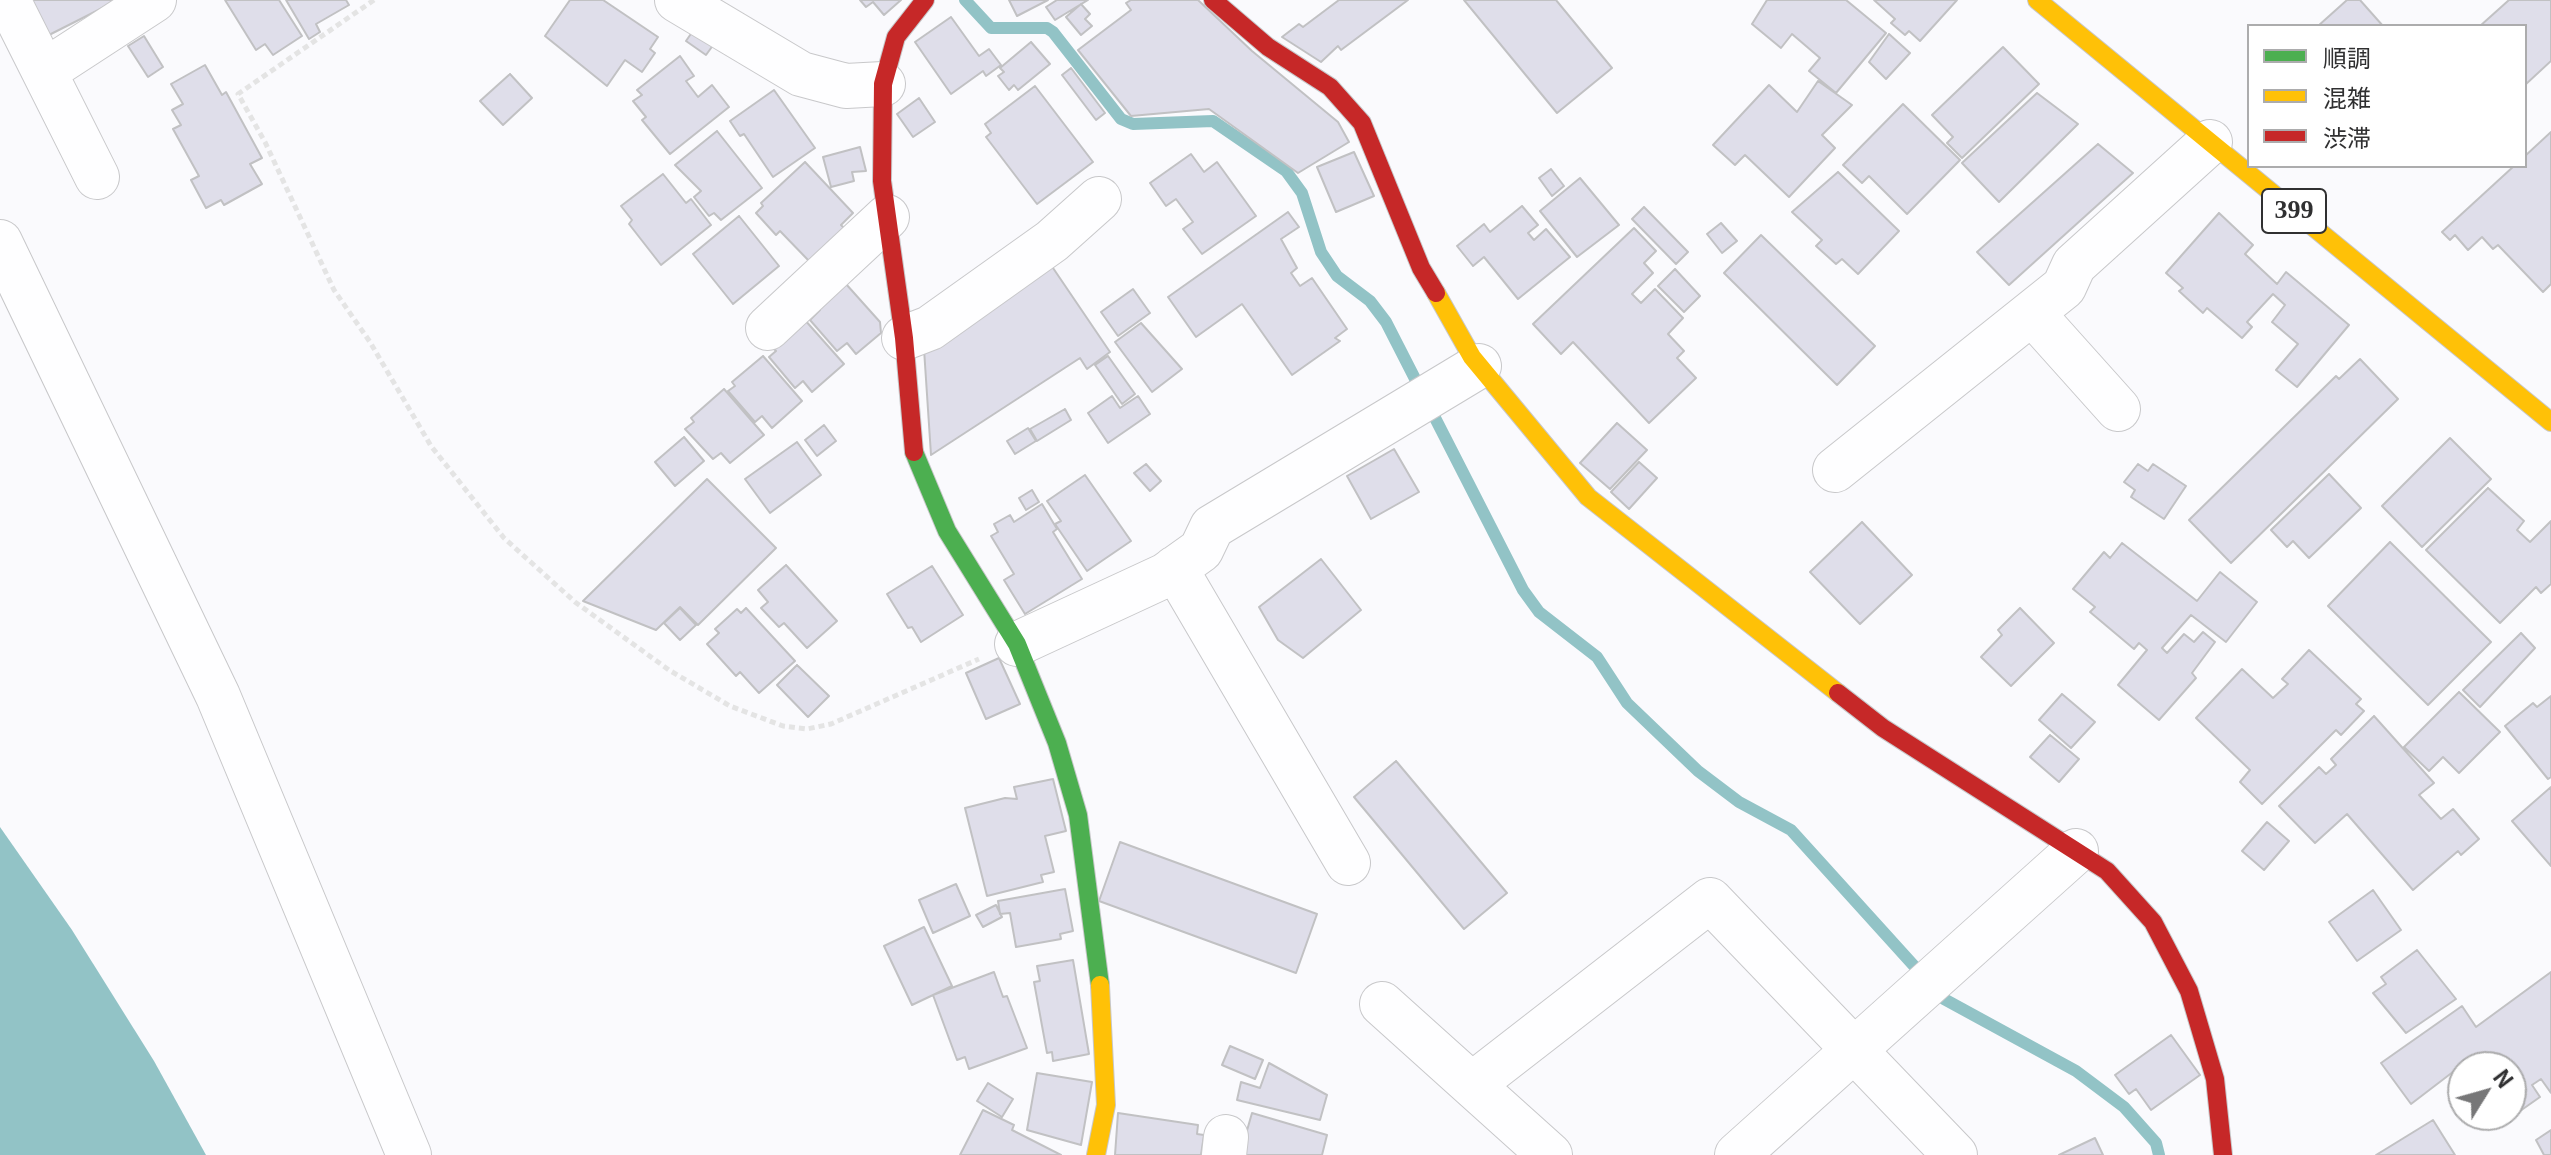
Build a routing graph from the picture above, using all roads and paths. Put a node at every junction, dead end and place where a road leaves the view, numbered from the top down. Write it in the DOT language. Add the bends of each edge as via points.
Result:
graph roads {
  1 [pos="8,0"];
  2 [pos="154,0"];
  3 [pos="374,0"];
  4 [pos="677,0"];
  5 [pos="925,0"];
  6 [pos="1213,0"];
  7 [pos="2037,0"];
  8 [pos="45,71"];
  9 [pos="883,84"];
  10 [pos="2210,142"];
  11 [pos="97,177"];
  12 [pos="1099,199"];
  13 [pos="887,217"];
  14 [pos="0,242"];
  15 [pos="2032,313"];
  16 [pos="768,328"];
  17 [pos="904,338"];
  18 [pos="1479,366"];
  19 [pos="2118,409"];
  20 [pos="2551,422"];
  21 [pos="1835,470"];
  22 [pos="1175,568"];
  23 [pos="1017,644"];
  24 [pos="2076,851"];
  25 [pos="1348,863"];
  26 [pos="1382,1004"];
  27 [pos="1854,1050"];
  28 [pos="1473,1084"];
  29 [pos="409,1155"];
  30 [pos="1096,1155"];
  31 [pos="1550,1155"];
  32 [pos="1737,1155"];
  33 [pos="1955,1155"];
  34 [pos="2223,1155"];
  1 -- 8 [label="street"];
  2 -- 8 [label="street"];
  3 -- 23 [label="path" via="238,94 334,290 431,446 504,538 575,602 669,670 730,706 783,726 831,724"];
  4 -- 9 [label="street" via="801,74 846,86"];
  5 -- 9 [label="main road" via="896,37"];
  6 -- 18 [label="main road" via="1268,47 1330,87 1362,123 1421,268"];
  7 -- 10 [label="main road, 399"];
  8 -- 11 [label="street"];
  9 -- 13 [label="main road"];
  10 -- 15 [label="street" via="2074,265 2064,287"];
  10 -- 20 [label="main road, 399"];
  12 -- 17 [label="street" via="1040,250 930,328"];
  13 -- 16 [label="street"];
  13 -- 17 [label="main road"];
  14 -- 29 [label="street" via="218,696"];
  15 -- 19 [label="street"];
  15 -- 21 [label="street"];
  17 -- 23 [label="main road" via="912,448 947,531"];
  18 -- 22 [label="street" via="1212,527 1201,550"];
  18 -- 24 [label="main road" via="1588,497 1883,728"];
  22 -- 23 [label="street"];
  22 -- 25 [label="street"];
  23 -- 30 [label="main road" via="1057,743 1078,815 1100,983 1106,1105"];
  24 -- 27 [label="street"];
  24 -- 34 [label="main road" via="2107,871 2153,922 2189,991 2215,1079"];
  26 -- 28 [label="street"];
  27 -- 28 [label="street" via="1710,900"];
  27 -- 32 [label="street"];
  27 -- 33 [label="street"];
  28 -- 31 [label="street"];
}
